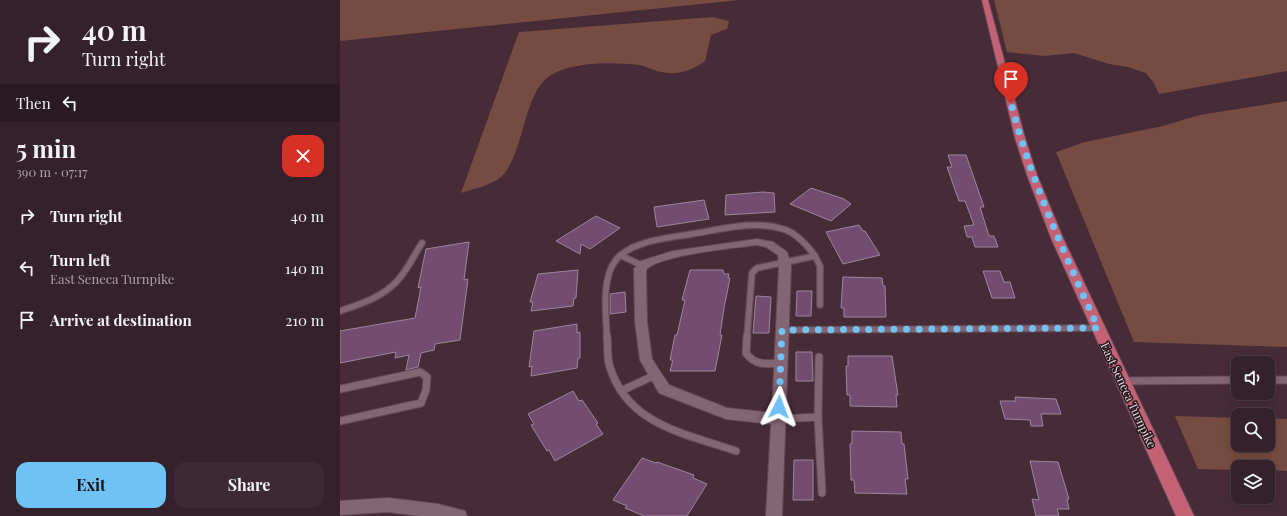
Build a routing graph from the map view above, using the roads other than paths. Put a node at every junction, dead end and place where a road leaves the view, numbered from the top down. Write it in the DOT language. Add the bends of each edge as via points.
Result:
graph roads {
  1 [pos="985,0"];
  2 [pos="422,243"];
  3 [pos="622,256"];
  4 [pos="815,256"];
  5 [pos="784,263"];
  6 [pos="643,266"];
  7 [pos="820,305"];
  8 [pos="340,311"];
  9 [pos="1098,328"];
  10 [pos="782,330"];
  11 [pos="818,357"];
  12 [pos="781,364"];
  13 [pos="655,375"];
  14 [pos="1122,380"];
  15 [pos="1231,380"];
  16 [pos="1275,380"];
  17 [pos="1287,380"];
  18 [pos="340,389"];
  19 [pos="621,391"];
  20 [pos="818,417"];
  21 [pos="778,419"];
  22 [pos="340,421"];
  23 [pos="736,451"];
  24 [pos="822,493"];
  25 [pos="340,508"];
  26 [pos="459,516"];
  27 [pos="774,516"];
  28 [pos="1184,516"];
  1 -- 9 [label="main road, East Seneca Turnpike" via="1018,132 1032,175"];
  2 -- 8 [label="lane" via="391,288 375,298"];
  3 -- 4 [label="lane" via="637,245 654,240 765,225 785,229 804,241"];
  3 -- 6 [label="lane"];
  3 -- 19 [label="lane" via="616,259 609,273 605,303 609,363"];
  4 -- 5 [label="lane"];
  4 -- 7 [label="lane" via="820,266"];
  5 -- 6 [label="street" via="783,254 769,244 757,242 673,254 645,262"];
  5 -- 10 [label="street"];
  5 -- 12 [label="lane" via="757,268 752,273 746,354 750,360 758,364"];
  6 -- 13 [label="street" via="640,269 641,322 646,360"];
  9 -- 10 [label="lane"];
  9 -- 14 [label="main road, East Seneca Turnpike"];
  10 -- 12 [label="street"];
  11 -- 20 [label="lane"];
  12 -- 21 [label="street"];
  13 -- 19 [label="lane"];
  13 -- 21 [label="street" via="664,389 726,414"];
  14 -- 15 [label="lane"];
  14 -- 28 [label="main road, East Seneca Turnpike"];
  16 -- 17 [label="lane"];
  18 -- 22 [label="lane" via="420,372 427,377 421,403"];
  19 -- 23 [label="lane" via="630,404 656,423"];
  20 -- 21 [label="lane"];
  20 -- 24 [label="lane"];
  21 -- 27 [label="street"];
  25 -- 26 [label="street" via="388,505"];
}
